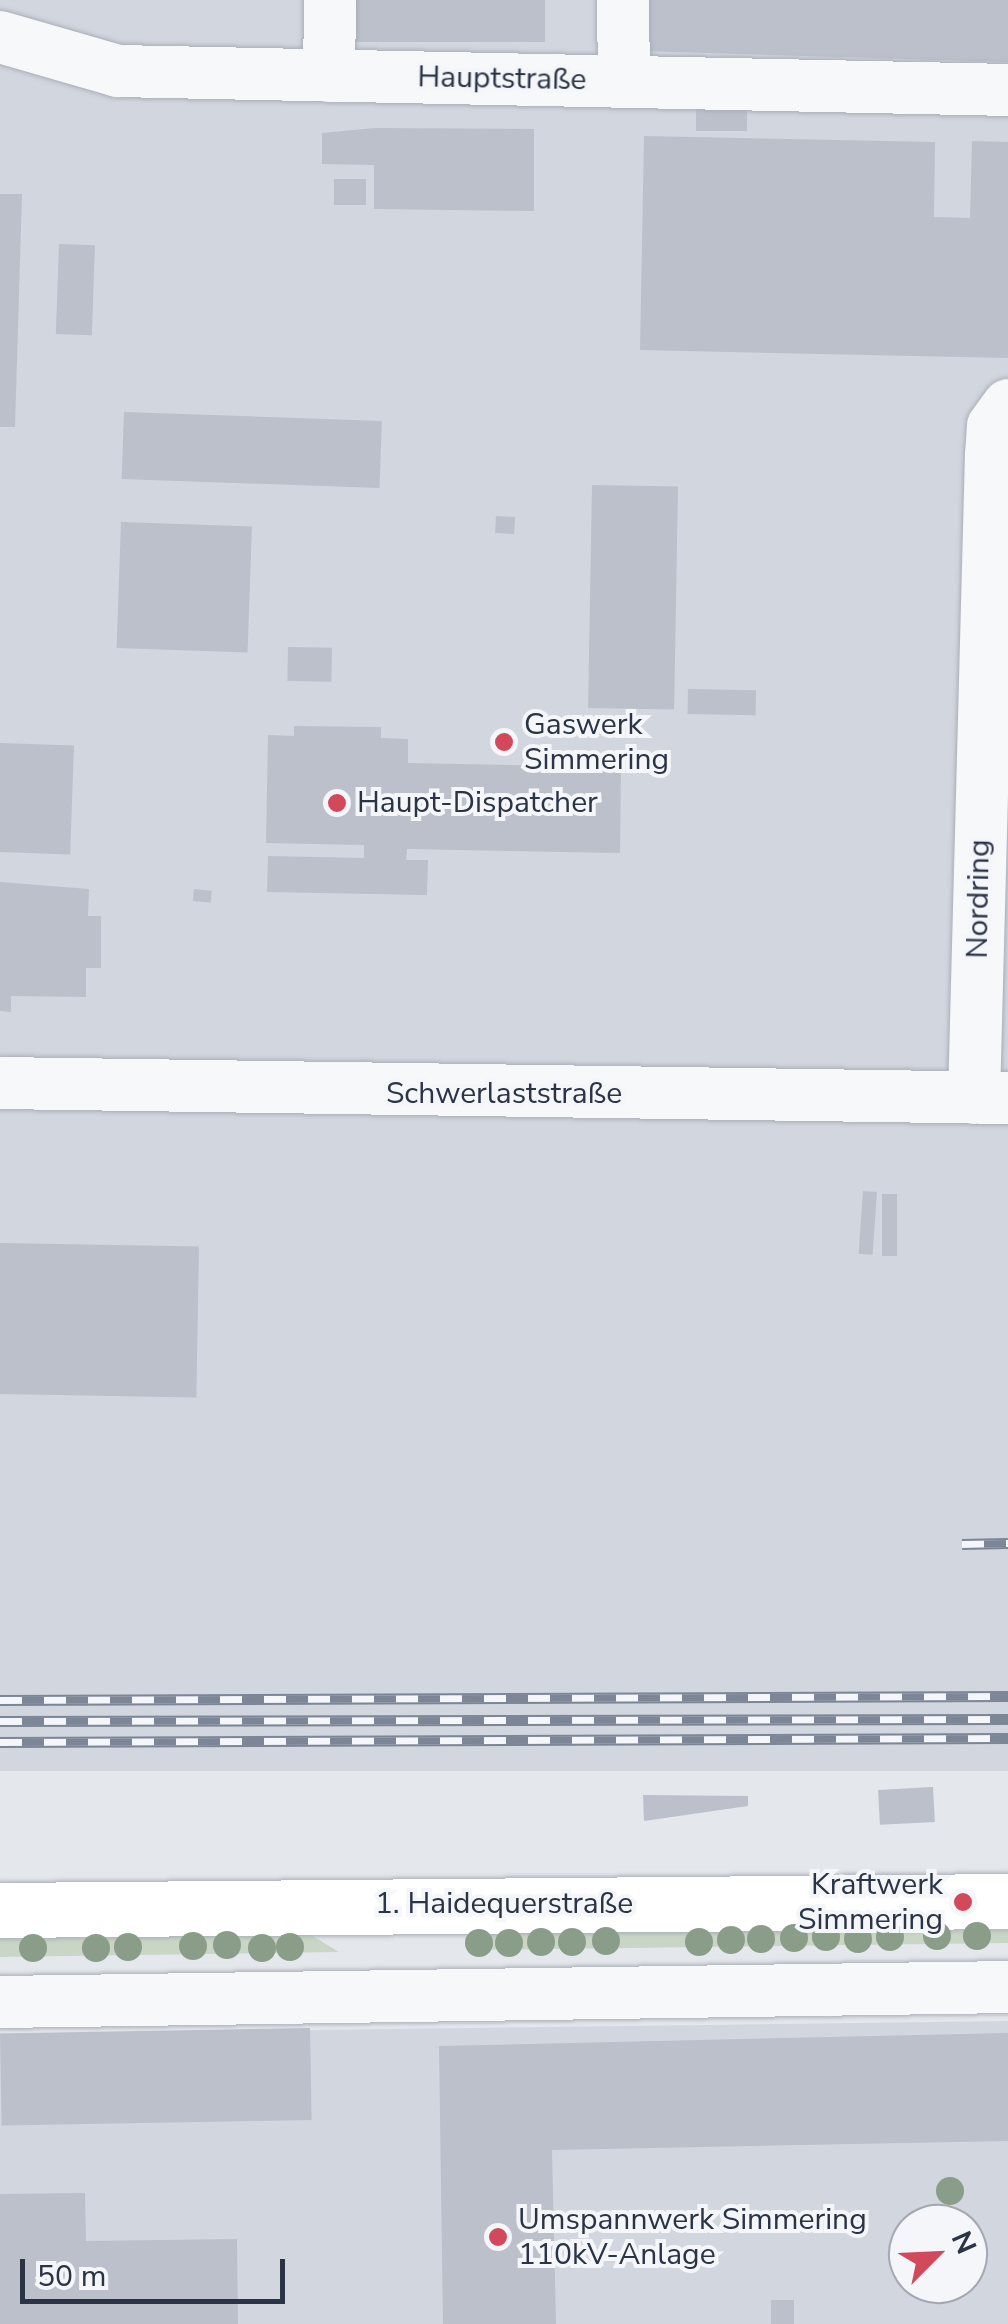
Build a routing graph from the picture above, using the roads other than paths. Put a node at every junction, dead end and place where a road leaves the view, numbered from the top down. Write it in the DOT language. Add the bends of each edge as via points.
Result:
graph roads {
  1 [pos="330,0"];
  2 [pos="624,0"];
  3 [pos="0,36"];
  4 [pos="329,76"];
  5 [pos="624,82"];
  6 [pos="1008,90"];
  7 [pos="1008,405"];
  8 [pos="0,1083"];
  9 [pos="991,1098"];
  10 [pos="1008,1902"];
  11 [pos="0,1910"];
  12 [pos="1008,1987"];
  13 [pos="0,2002"];
  1 -- 4 [label="lane"];
  2 -- 5 [label="lane"];
  3 -- 4 [label="lane, Hauptstraße" via="118,71"];
  4 -- 5 [label="lane, Hauptstraße"];
  5 -- 6 [label="lane, Hauptstraße"];
  7 -- 9 [label="lane, Nordring" via="993,426 991,455"];
  8 -- 9 [label="lane, Schwerlaststraße"];
  10 -- 11 [label="main road, 1. Haidequerstraße"];
  12 -- 13 [label="lane"];
}
